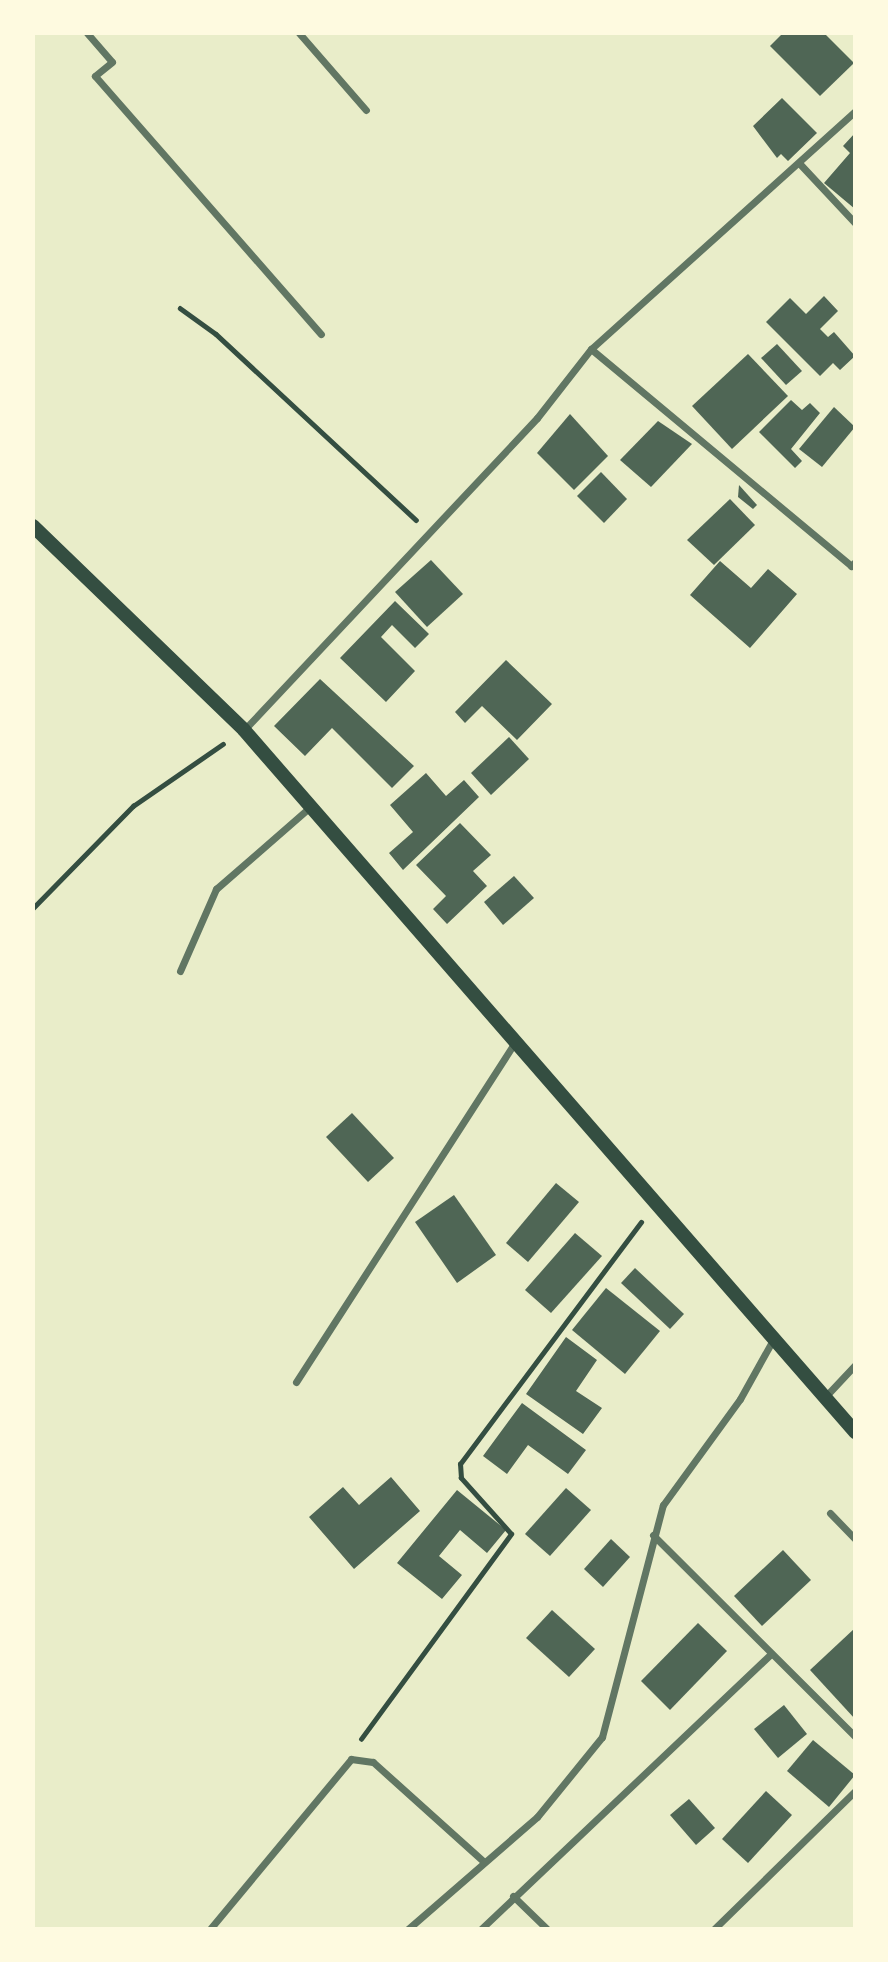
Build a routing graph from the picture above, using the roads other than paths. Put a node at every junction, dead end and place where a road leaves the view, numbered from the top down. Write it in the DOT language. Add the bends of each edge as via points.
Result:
graph roads {
  1 [pos="87,33"];
  2 [pos="299,33"];
  3 [pos="366,110"];
  4 [pos="855,111"];
  5 [pos="799,163"];
  6 [pos="855,223"];
  7 [pos="321,334"];
  8 [pos="591,349"];
  9 [pos="33,526"];
  10 [pos="855,562"];
  11 [pos="244,730"];
  12 [pos="311,807"];
  13 [pos="180,971"];
  14 [pos="515,1042"];
  15 [pos="774,1338"];
  16 [pos="855,1365"];
  17 [pos="296,1382"];
  18 [pos="825,1397"];
  19 [pos="855,1432"];
  20 [pos="830,1513"];
  21 [pos="653,1535"];
  22 [pos="855,1539"];
  23 [pos="771,1654"];
  24 [pos="855,1736"];
  25 [pos="855,1791"];
  26 [pos="484,1862"];
  27 [pos="513,1896"];
  28 [pos="210,1929"];
  29 [pos="408,1929"];
  30 [pos="481,1929"];
  31 [pos="547,1929"];
  32 [pos="714,1929"];
  1 -- 7 [label="street" via="112,62 95,76"];
  2 -- 3 [label="street"];
  4 -- 5 [label="street"];
  5 -- 6 [label="street"];
  5 -- 8 [label="street"];
  8 -- 10 [label="street" via="851,566"];
  8 -- 11 [label="street" via="537,418"];
  9 -- 11 [label="main road"];
  11 -- 12 [label="main road"];
  12 -- 13 [label="street" via="216,889"];
  12 -- 14 [label="main road"];
  14 -- 15 [label="main road"];
  14 -- 17 [label="street"];
  15 -- 18 [label="main road"];
  15 -- 21 [label="street" via="740,1399 663,1505"];
  16 -- 18 [label="street"];
  18 -- 19 [label="main road"];
  20 -- 22 [label="street"];
  21 -- 23 [label="street"];
  21 -- 26 [label="street" via="602,1737 579,1773"];
  23 -- 24 [label="street"];
  23 -- 27 [label="street"];
  25 -- 32 [label="street"];
  26 -- 28 [label="street" via="373,1762 359,1758 341,1765 241,1899"];
  26 -- 29 [label="street"];
  27 -- 30 [label="street"];
  27 -- 31 [label="street"];
}
